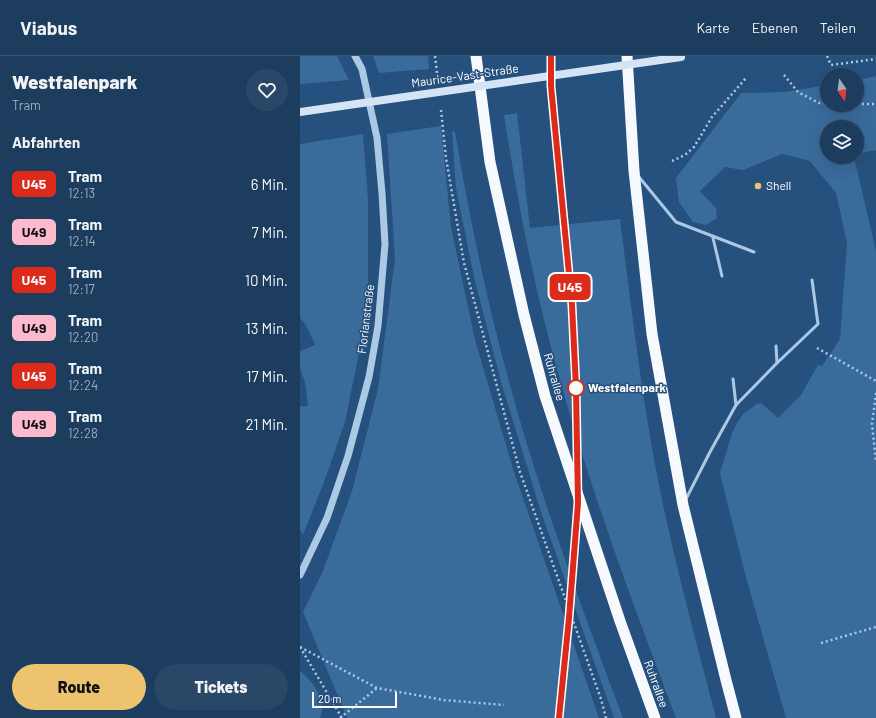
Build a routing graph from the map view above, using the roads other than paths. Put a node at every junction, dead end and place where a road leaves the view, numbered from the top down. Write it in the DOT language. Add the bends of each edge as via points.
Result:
graph roads {
  1 [pos="355,56"];
  2 [pos="476,56"];
  3 [pos="627,56"];
  4 [pos="681,57"];
  5 [pos="300,112"];
  6 [pos="634,171"];
  7 [pos="713,238"];
  8 [pos="754,252"];
  9 [pos="722,276"];
  10 [pos="812,280"];
  11 [pos="776,346"];
  12 [pos="777,363"];
  13 [pos="734,379"];
  14 [pos="736,404"];
  15 [pos="683,505"];
  16 [pos="300,575"];
  17 [pos="654,718"];
  18 [pos="736,718"];
  1 -- 16 [label="street, Florianstraße" via="362,70 377,138 385,244 379,319 370,377 348,456 326,518"];
  2 -- 17 [label="highway, Ruhrallee" via="490,162 545,396"];
  3 -- 6 [label="highway"];
  4 -- 5 [label="main road, Maurice-Vast-Straße, bridge"];
  6 -- 7 [label="lane" via="676,222"];
  6 -- 15 [label="highway" via="652,334"];
  7 -- 8 [label="lane"];
  7 -- 9 [label="lane"];
  10 -- 12 [label="lane" via="818,324"];
  11 -- 12 [label="lane"];
  12 -- 14 [label="lane"];
  13 -- 14 [label="lane"];
  14 -- 15 [label="lane"];
  15 -- 18 [label="highway"];
}
